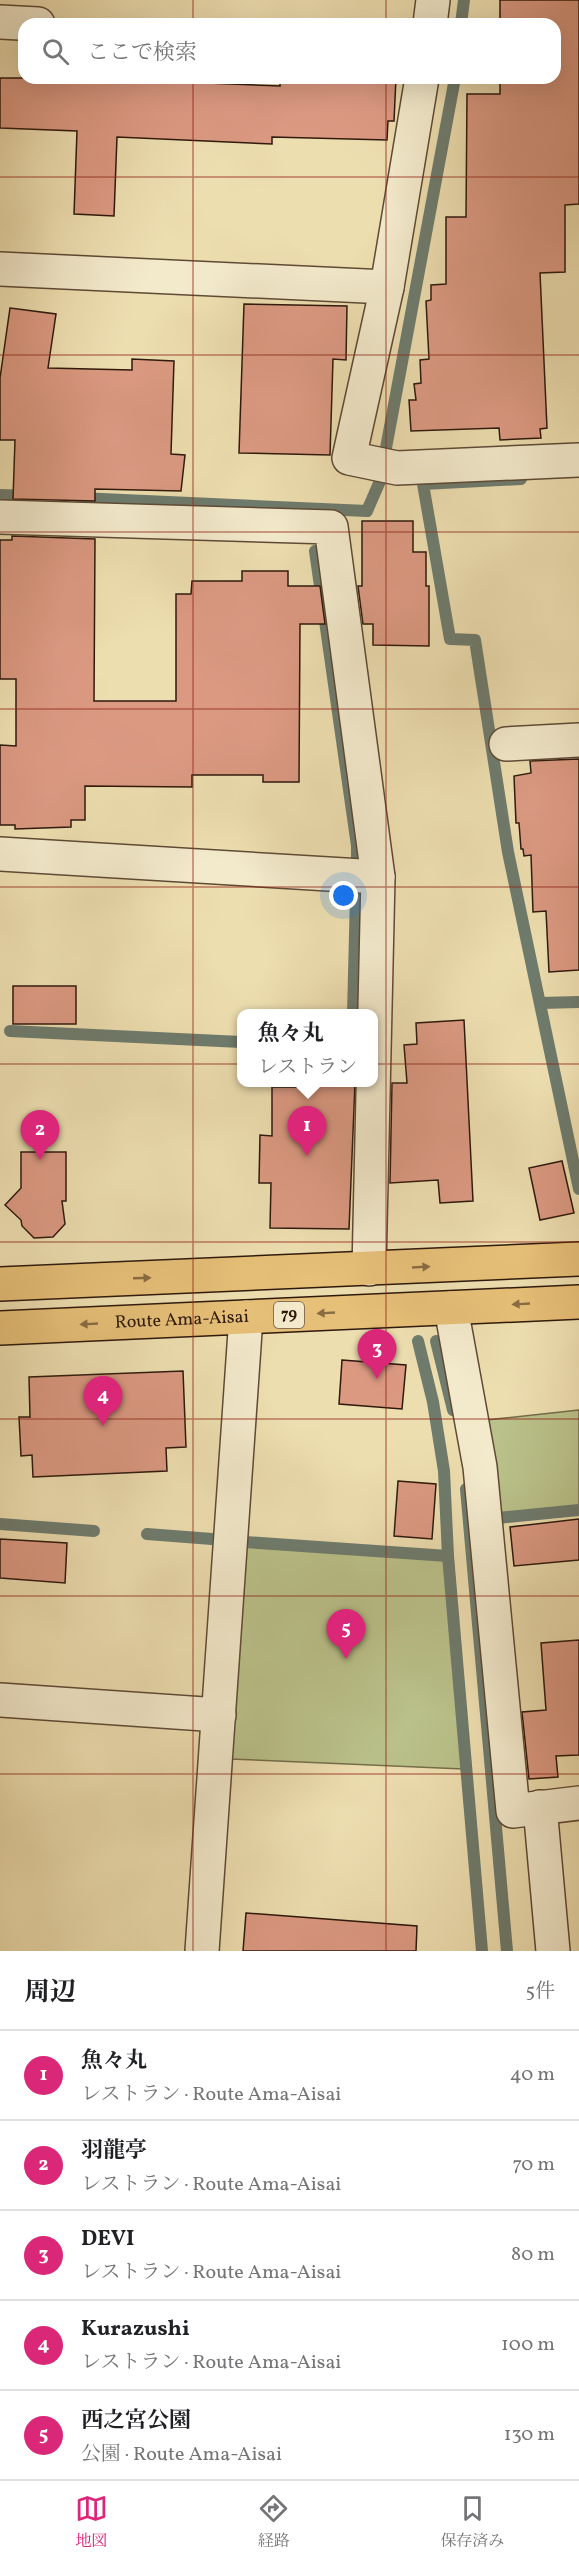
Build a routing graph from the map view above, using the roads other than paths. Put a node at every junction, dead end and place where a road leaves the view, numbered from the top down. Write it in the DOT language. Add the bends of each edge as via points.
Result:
graph roads {
  1 [pos="433,0"];
  2 [pos="431,18"];
  3 [pos="0,22"];
  4 [pos="18,23"];
  5 [pos="421,84"];
  6 [pos="0,269"];
  7 [pos="387,287"];
  8 [pos="579,460"];
  9 [pos="0,517"];
  10 [pos="579,740"];
  11 [pos="506,744"];
  12 [pos="0,854"];
  13 [pos="378,877"];
  14 [pos="375,1009"];
  15 [pos="373,1087"];
  16 [pos="579,1259"];
  17 [pos="369,1269"];
  18 [pos="0,1284"];
  19 [pos="579,1302"];
  20 [pos="451,1308"];
  21 [pos="246,1317"];
  22 [pos="0,1328"];
  23 [pos="0,1700"];
  24 [pos="219,1715"];
  25 [pos="579,1803"];
  26 [pos="540,1807"];
  27 [pos="202,1951"];
  28 [pos="553,1951"];
  1 -- 2 [label="street"];
  3 -- 4 [label="street"];
  5 -- 7 [label="street"];
  6 -- 7 [label="street"];
  7 -- 8 [label="street" via="349,458 397,468"];
  9 -- 13 [label="street" via="330,527"];
  10 -- 11 [label="street"];
  12 -- 13 [label="street"];
  13 -- 14 [label="street"];
  15 -- 17 [label="street"];
  17 -- 16 [label="main road, one-way"];
  18 -- 17 [label="main road, one-way"];
  19 -- 20 [label="main road, Route Ama-Aisai / 79, one-way"];
  20 -- 21 [label="main road, Route Ama-Aisai / 79, one-way"];
  20 -- 26 [label="street" via="480,1467 513,1811"];
  21 -- 22 [label="main road, Route Ama-Aisai / 79, one-way"];
  21 -- 24 [label="street"];
  23 -- 24 [label="street"];
  24 -- 27 [label="street"];
  25 -- 26 [label="street"];
  26 -- 28 [label="street"];
}
